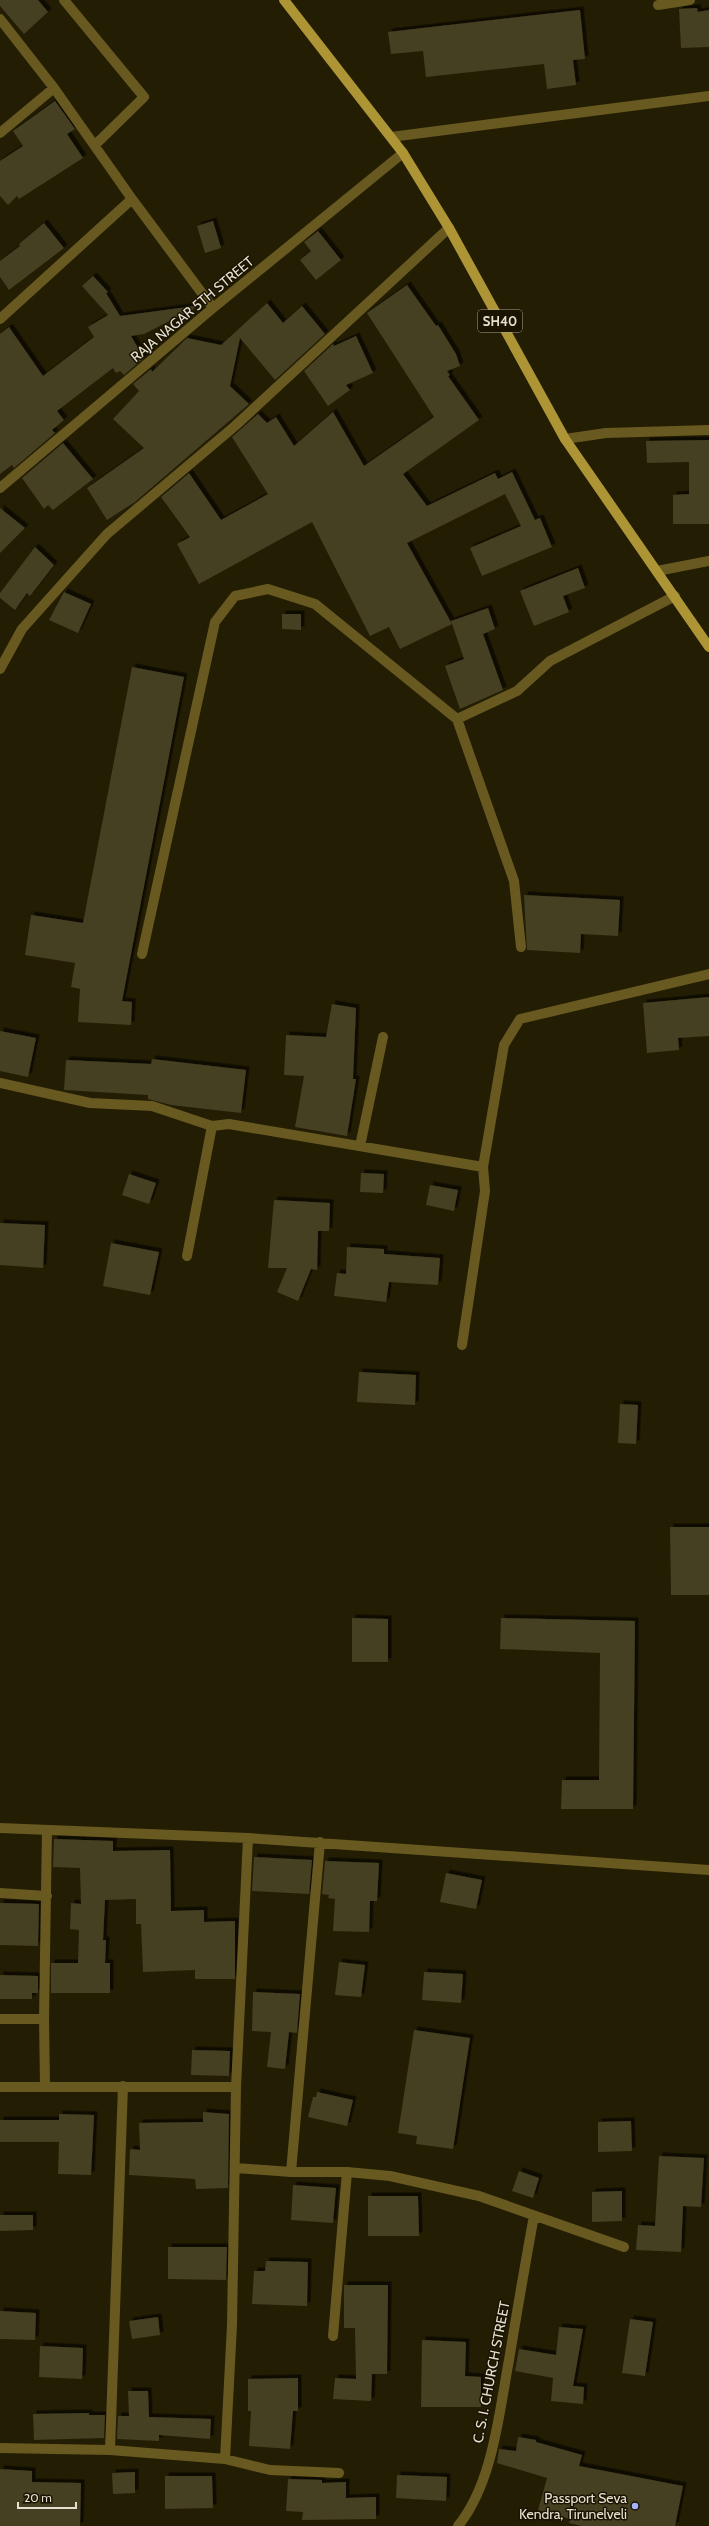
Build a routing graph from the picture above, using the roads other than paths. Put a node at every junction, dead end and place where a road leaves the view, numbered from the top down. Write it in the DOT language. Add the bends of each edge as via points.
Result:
graph roads {
  1 [pos="64,0"];
  2 [pos="284,0"];
  3 [pos="690,0"];
  4 [pos="658,5"];
  5 [pos="0,19"];
  6 [pos="54,88"];
  7 [pos="709,96"];
  8 [pos="0,133"];
  9 [pos="391,137"];
  10 [pos="95,145"];
  11 [pos="403,153"];
  12 [pos="132,199"];
  13 [pos="449,228"];
  14 [pos="214,308"];
  15 [pos="0,319"];
  16 [pos="709,430"];
  17 [pos="565,439"];
  18 [pos="0,488"];
  19 [pos="709,560"];
  20 [pos="657,571"];
  21 [pos="675,596"];
  22 [pos="709,647"];
  23 [pos="0,669"];
  24 [pos="457,719"];
  25 [pos="521,947"];
  26 [pos="142,954"];
  27 [pos="709,974"];
  28 [pos="383,1038"];
  29 [pos="0,1083"];
  30 [pos="212,1126"];
  31 [pos="360,1146"];
  32 [pos="483,1167"];
  33 [pos="187,1256"];
  34 [pos="462,1345"];
  35 [pos="0,1828"];
  36 [pos="47,1830"];
  37 [pos="248,1838"];
  38 [pos="320,1842"];
  39 [pos="709,1870"];
  40 [pos="0,1893"];
  41 [pos="47,1896"];
  42 [pos="0,2019"];
  43 [pos="44,2019"];
  44 [pos="45,2086"];
  45 [pos="123,2086"];
  46 [pos="236,2086"];
  47 [pos="0,2087"];
  48 [pos="236,2168"];
  49 [pos="291,2172"];
  50 [pos="347,2172"];
  51 [pos="534,2216"];
  52 [pos="624,2247"];
  53 [pos="333,2336"];
  54 [pos="0,2448"];
  55 [pos="110,2450"];
  56 [pos="225,2459"];
  57 [pos="340,2473"];
  58 [pos="458,2526"];
  1 -- 10 [label="street" via="144,97"];
  2 -- 9 [label="main road, SH40"];
  3 -- 4 [label="street"];
  5 -- 6 [label="street"];
  6 -- 8 [label="street"];
  6 -- 10 [label="street"];
  7 -- 9 [label="street"];
  9 -- 11 [label="main road, SH40"];
  10 -- 12 [label="street"];
  11 -- 13 [label="main road, SH40"];
  11 -- 14 [label="street, RAJA NAGAR 5TH STREET"];
  12 -- 14 [label="street"];
  12 -- 15 [label="street"];
  13 -- 17 [label="main road, SH40"];
  13 -- 23 [label="street" via="235,426 107,534 22,629"];
  14 -- 18 [label="street, RAJA NAGAR 5TH STREET"];
  16 -- 17 [label="street" via="606,433"];
  17 -- 20 [label="main road, SH40"];
  19 -- 20 [label="street"];
  20 -- 21 [label="main road, SH40"];
  21 -- 22 [label="main road, SH40"];
  21 -- 24 [label="street" via="550,661 517,691"];
  24 -- 25 [label="street" via="514,881"];
  24 -- 26 [label="street" via="315,604 268,589 235,596 215,622"];
  27 -- 32 [label="street" via="520,1019 504,1045"];
  28 -- 31 [label="street"];
  29 -- 30 [label="street" via="90,1103 152,1106"];
  30 -- 31 [label="street" via="229,1124"];
  30 -- 33 [label="street"];
  31 -- 32 [label="street"];
  32 -- 34 [label="street" via="485,1191"];
  35 -- 36 [label="street"];
  36 -- 37 [label="street"];
  36 -- 41 [label="street"];
  37 -- 38 [label="street"];
  37 -- 46 [label="street"];
  38 -- 39 [label="street"];
  38 -- 49 [label="street"];
  40 -- 41 [label="street"];
  41 -- 43 [label="street"];
  42 -- 43 [label="street"];
  43 -- 44 [label="street"];
  44 -- 45 [label="street"];
  44 -- 47 [label="street"];
  45 -- 46 [label="street"];
  45 -- 55 [label="street"];
  46 -- 48 [label="street"];
  48 -- 49 [label="street"];
  48 -- 56 [label="street"];
  49 -- 50 [label="street"];
  50 -- 51 [label="street" via="390,2176 479,2196"];
  50 -- 53 [label="street"];
  51 -- 52 [label="street"];
  51 -- 58 [label="street, C. S. I. CHURCH STREET" via="497,2427 474,2503"];
  54 -- 55 [label="street"];
  55 -- 56 [label="street"];
  56 -- 57 [label="street" via="270,2470"];
}
